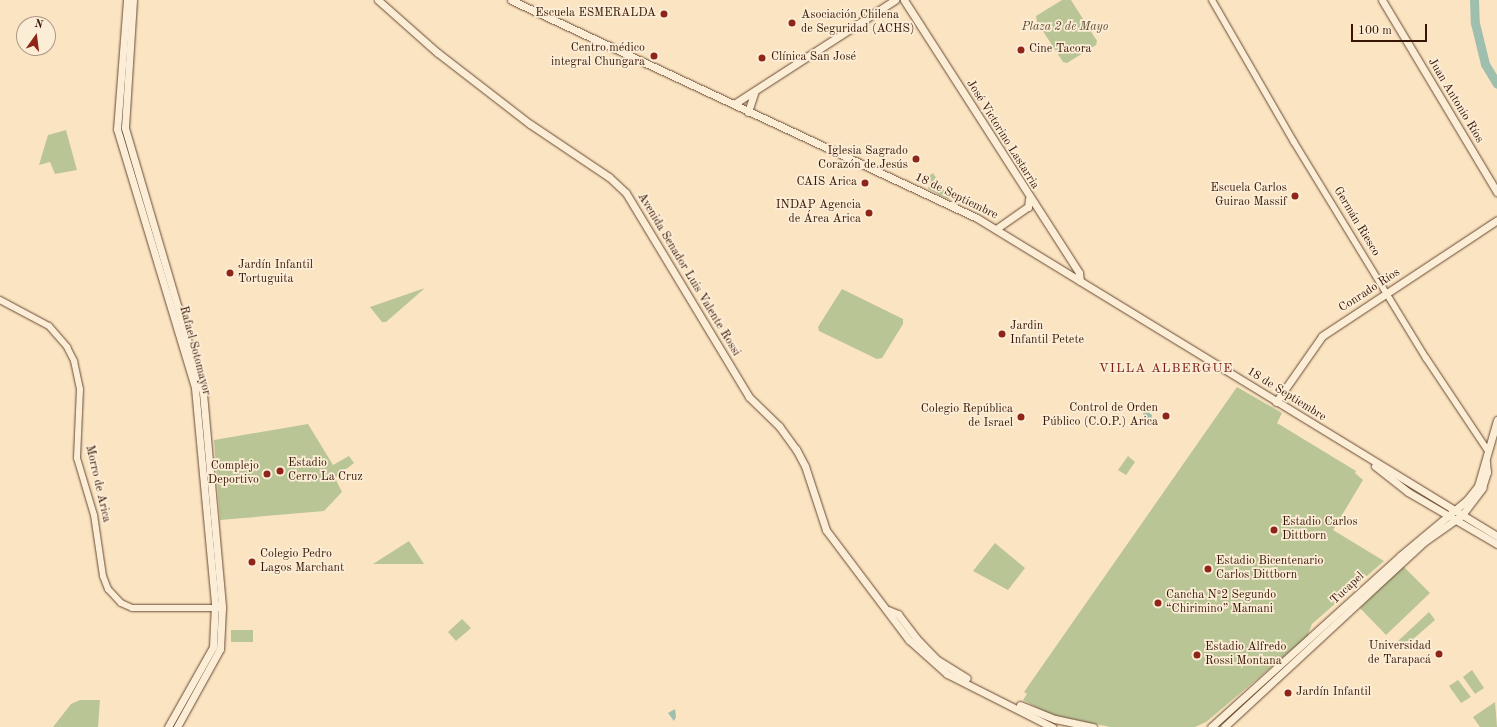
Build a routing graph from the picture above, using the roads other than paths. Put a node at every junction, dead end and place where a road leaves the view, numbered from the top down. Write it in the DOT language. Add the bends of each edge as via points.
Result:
graph roads {
  1 [pos="127,0"];
  2 [pos="133,0"];
  3 [pos="378,0"];
  4 [pos="511,0"];
  5 [pos="895,0"];
  6 [pos="904,0"];
  7 [pos="1212,0"];
  8 [pos="1382,0"];
  9 [pos="755,91"];
  10 [pos="734,104"];
  11 [pos="748,112"];
  12 [pos="1497,192"];
  13 [pos="1030,199"];
  14 [pos="1497,220"];
  15 [pos="996,229"];
  16 [pos="1080,281"];
  17 [pos="1387,293"];
  18 [pos="0,300"];
  19 [pos="1276,402"];
  20 [pos="1497,420"];
  21 [pos="1487,454"];
  22 [pos="1368,459"];
  23 [pos="1472,504"];
  24 [pos="1433,507"];
  25 [pos="1459,513"];
  26 [pos="1452,519"];
  27 [pos="1474,522"];
  28 [pos="1432,529"];
  29 [pos="1497,536"];
  30 [pos="1497,544"];
  31 [pos="219,608"];
  32 [pos="888,610"];
  33 [pos="168,727"];
  34 [pos="176,727"];
  35 [pos="1052,727"];
  36 [pos="1092,727"];
  37 [pos="1211,727"];
  38 [pos="1224,727"];
  1 -- 31 [label="main road, Rafael Sotomayor" via="118,129 195,388"];
  2 -- 31 [label="main road, Rafael Sotomayor" via="125,128 203,393"];
  3 -- 32 [label="main road, Avenida Senador Luis Valente Rossi" via="438,53 530,124 609,177 626,192 749,397 782,430 796,449 805,466 819,516 826,530"];
  4 -- 10 [label="main road, 18 de Septiembre"];
  5 -- 9 [label="main road"];
  6 -- 13 [label="main road, José Victorino Lastarria"];
  7 -- 17 [label="street, Germán Riesco" via="1294,142"];
  8 -- 12 [label="main road, Juan Antonio Ríos"];
  9 -- 10 [label="main road"];
  9 -- 11 [label="main road"];
  10 -- 11 [label="main road, 18 de Septiembre"];
  11 -- 15 [label="main road, 18 de Septiembre"];
  13 -- 15 [label="main road" via="1028,207"];
  13 -- 16 [label="main road, José Victorino Lastarria" via="1079,273"];
  14 -- 17 [label="main road, Conrado Ríos"];
  15 -- 16 [label="main road, 18 de Septiembre"];
  16 -- 19 [label="main road, 18 de Septiembre"];
  17 -- 19 [label="main road, Conrado Ríos" via="1319,339"];
  17 -- 21 [label="street, Germán Riesco"];
  18 -- 31 [label="street, Morro de Arica" via="49,326 67,347 74,360 80,389 77,458 94,514 103,576 108,589 121,603 132,608"];
  19 -- 22 [label="main road, 18 de Septiembre"];
  20 -- 21 [label="main road, Tucapel"];
  21 -- 23 [label="main road, Tucapel" via="1487,472"];
  21 -- 25 [label="main road, Tucapel" via="1478,486"];
  22 -- 24 [label="main road, 18 de Septiembre" via="1393,482"];
  22 -- 25 [label="main road, 18 de Septiembre"];
  23 -- 25 [label="main road, Tucapel"];
  23 -- 27 [label="main road"];
  24 -- 26 [label="main road, 18 de Septiembre"];
  24 -- 28 [label="main road" via="1437,519"];
  25 -- 26 [label="main road, Tucapel"];
  25 -- 27 [label="main road, 18 de Septiembre"];
  26 -- 28 [label="main road, Tucapel"];
  26 -- 30 [label="main road, 18 de Septiembre"];
  26 -- 38 [label="main road, Tucapel"];
  27 -- 29 [label="main road, 18 de Septiembre"];
  28 -- 37 [label="main road, Tucapel"];
  31 -- 33 [label="main road, Rafael Sotomayor" via="212,651"];
  31 -- 34 [label="main road, Rafael Sotomayor" via="220,649"];
  32 -- 35 [label="main road, Avenida Senador Luis Valente Rossi" via="914,646 948,674"];
  32 -- 36 [label="main road, Avenida Senador Luis Valente Rossi" via="898,614 936,659 965,678 1039,714"];
}
